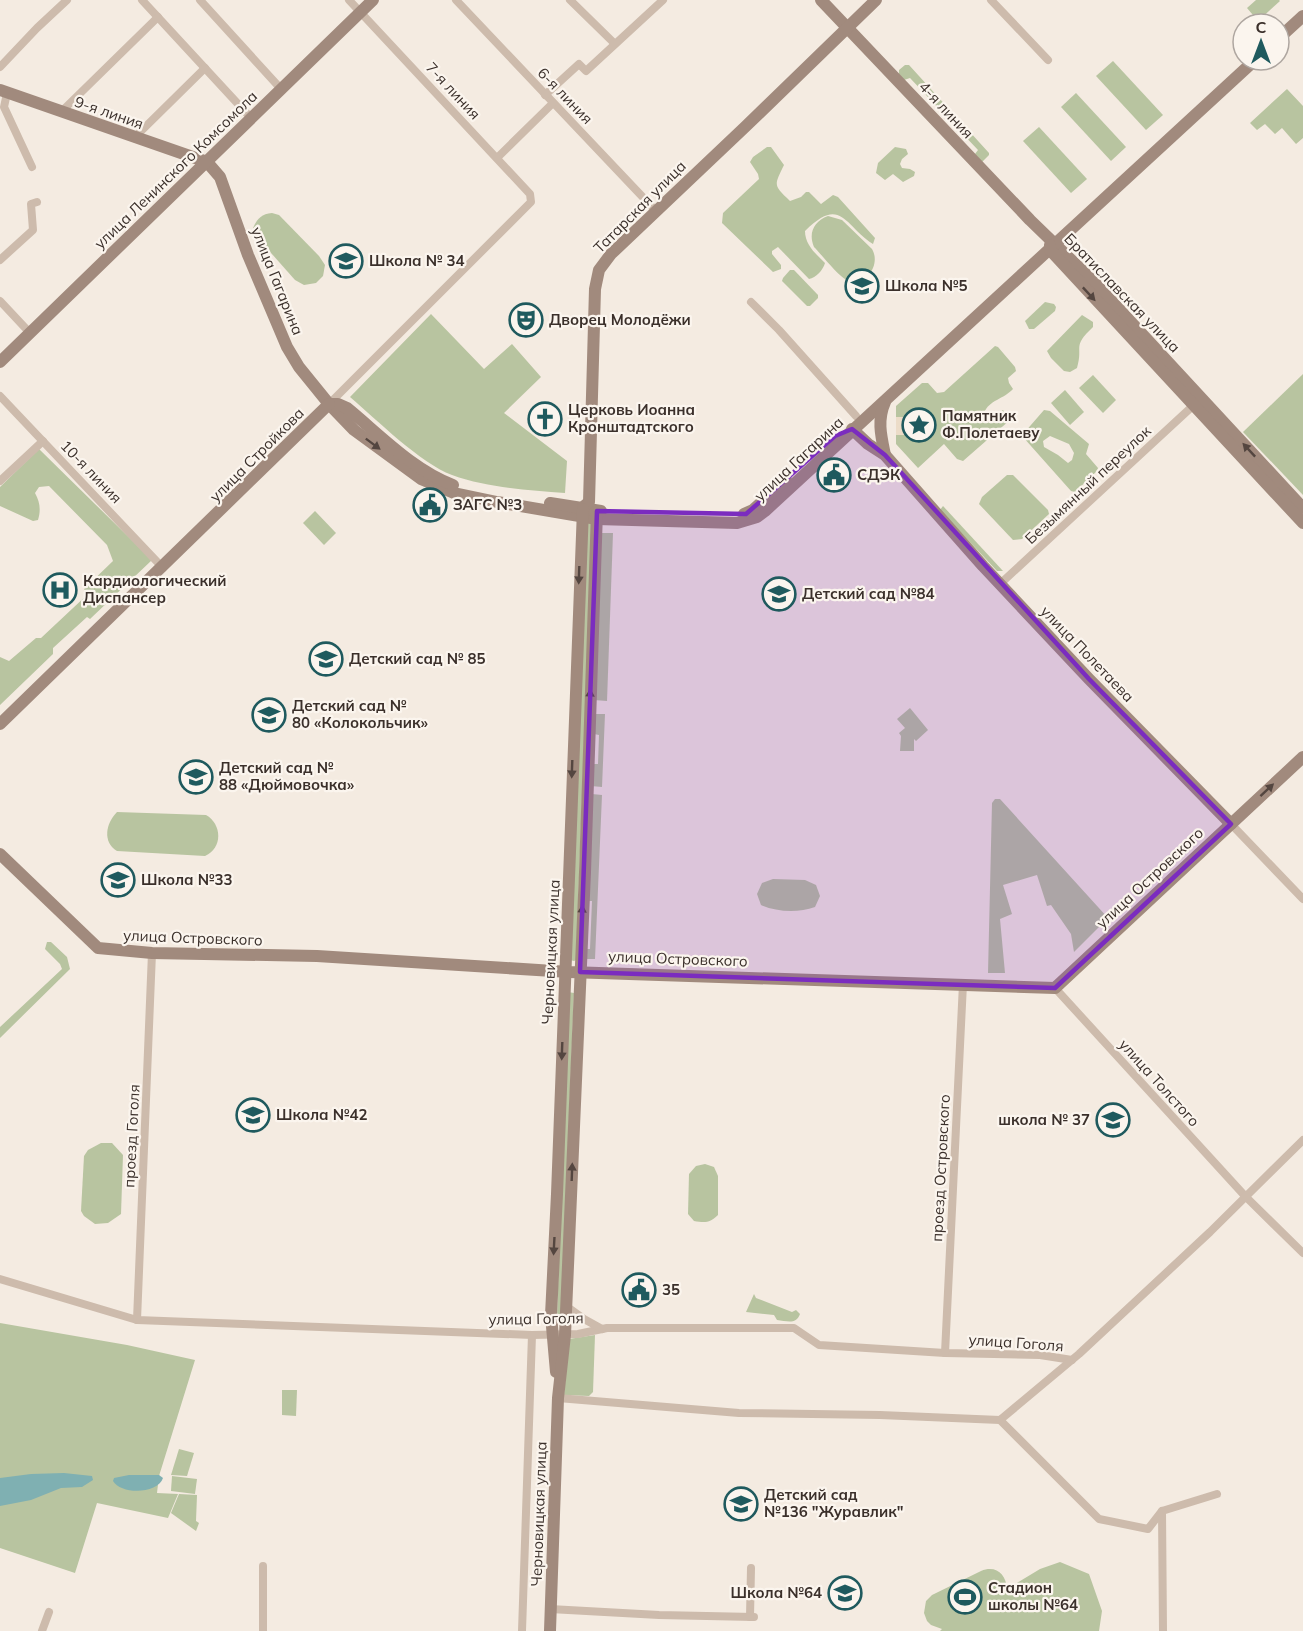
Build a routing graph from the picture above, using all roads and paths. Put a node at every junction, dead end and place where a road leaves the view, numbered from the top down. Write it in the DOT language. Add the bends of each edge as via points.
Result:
graph roads {
  1 [pos="67,0"];
  2 [pos="142,0"];
  3 [pos="200,0"];
  4 [pos="349,0"];
  5 [pos="373,0"];
  6 [pos="456,0"];
  7 [pos="570,0"];
  8 [pos="663,0"];
  9 [pos="821,0"];
  10 [pos="876,0"];
  11 [pos="991,0"];
  12 [pos="1303,7"];
  13 [pos="360,12"];
  14 [pos="1303,16"];
  15 [pos="158,17"];
  16 [pos="1291,18"];
  17 [pos="1291,27"];
  18 [pos="847,28"];
  19 [pos="615,45"];
  20 [pos="1048,60"];
  21 [pos="0,66"];
  22 [pos="205,68"];
  23 [pos="1233,72"];
  24 [pos="1240,72"];
  25 [pos="281,89"];
  26 [pos="3,92"];
  27 [pos="545,95"];
  28 [pos="553,103"];
  29 [pos="1197,108"];
  30 [pos="61,112"];
  31 [pos="251,118"];
  32 [pos="134,138"];
  33 [pos="496,158"];
  34 [pos="207,162"];
  35 [pos="32,167"];
  36 [pos="37,202"];
  37 [pos="531,202"];
  38 [pos="656,210"];
  39 [pos="1052,245"];
  40 [pos="0,260"];
  41 [pos="0,301"];
  42 [pos="751,302"];
  43 [pos="30,333"];
  44 [pos="0,362"];
  45 [pos="0,396"];
  46 [pos="886,401"];
  47 [pos="1198,402"];
  48 [pos="329,404"];
  49 [pos="856,416"];
  50 [pos="852,429"];
  51 [pos="835,436"];
  52 [pos="43,441"];
  53 [pos="885,455"];
  54 [pos="0,481"];
  55 [pos="1303,508"];
  56 [pos="590,511"];
  57 [pos="1303,523"];
  58 [pos="163,567"];
  59 [pos="1000,584"];
  60 [pos="0,724"];
  61 [pos="1303,757"];
  62 [pos="1231,824"];
  63 [pos="0,854"];
  64 [pos="1303,899"];
  65 [pos="152,953"];
  66 [pos="564,971"];
  67 [pos="579,972"];
  68 [pos="963,984"];
  69 [pos="1054,988"];
  70 [pos="1303,1140"];
  71 [pos="1245,1196"];
  72 [pos="1303,1253"];
  73 [pos="0,1279"];
  74 [pos="566,1306"];
  75 [pos="137,1320"];
  76 [pos="602,1329"];
  77 [pos="532,1335"];
  78 [pos="559,1335"];
  79 [pos="945,1353"];
  80 [pos="1072,1360"];
  81 [pos="558,1398"];
  82 [pos="1000,1420"];
  83 [pos="1217,1494"];
  84 [pos="1162,1511"];
  85 [pos="262,1566"];
  86 [pos="751,1568"];
  87 [pos="550,1609"];
  88 [pos="49,1612"];
  89 [pos="42,1631"];
  90 [pos="263,1631"];
  91 [pos="522,1631"];
  92 [pos="550,1631"];
  93 [pos="1163,1631"];
  1 -- 21 [label="street"];
  2 -- 15 [label="street"];
  3 -- 25 [label="street"];
  4 -- 13 [label="street, 7-я линия"];
  5 -- 13 [label="street, улица Ленинского Комсомола"];
  6 -- 27 [label="street, 6-я линия"];
  7 -- 19 [label="street"];
  8 -- 19 [label="street"];
  9 -- 18 [label="street, 4-я линия"];
  10 -- 18 [label="street, Татарская улица"];
  11 -- 20 [label="street"];
  12 -- 16 [label="street"];
  13 -- 25 [label="street, улица Ленинского Комсомола"];
  13 -- 33 [label="street, 7-я линия"];
  14 -- 17 [label="street"];
  15 -- 22 [label="street"];
  15 -- 30 [label="street"];
  18 -- 38 [label="street, Татарская улица"];
  18 -- 39 [label="street, 4-я линия"];
  19 -- 27 [label="street" via="586,71 579,64"];
  22 -- 31 [label="street"];
  22 -- 32 [label="street"];
  23 -- 29 [label="street, улица Гагарина"];
  24 -- 29 [label="street, улица Гагарина"];
  25 -- 31 [label="street, улица Ленинского Комсомола"];
  26 -- 30 [label="street, 9-я линия"];
  26 -- 35 [label="street" via="4,107"];
  27 -- 28 [label="street, 6-я линия"];
  28 -- 33 [label="street"];
  28 -- 38 [label="street, 6-я линия"];
  29 -- 39 [label="street, улица Гагарина"];
  30 -- 32 [label="street, 9-я линия"];
  31 -- 34 [label="street, улица Ленинского Комсомола"];
  32 -- 34 [label="street, 9-я линия"];
  33 -- 37 [label="street, 7-я линия" via="530,194"];
  34 -- 43 [label="street, улица Ленинского Комсомола"];
  34 -- 48 [label="street, улица Гагарина" via="220,177 287,347"];
  36 -- 40 [label="street" via="31,204 33,230"];
  37 -- 48 [label="street, улица Стройкова"];
  38 -- 56 [label="street, Татарская улица" via="611,254 599,270 595,288"];
  39 -- 46 [label="street, улица Гагарина"];
  39 -- 47 [label="street, Братиславская улица"];
  39 -- 49 [label="street, улица Гагарина"];
  41 -- 43 [label="street"];
  42 -- 49 [label="street"];
  43 -- 44 [label="street, улица Ленинского Комсомола"];
  45 -- 52 [label="street, 10-я линия"];
  46 -- 50 [label="street, улица Гагарина"];
  46 -- 53 [label="street" via="880,429"];
  55 -- 47 [label="street, Братиславская улица, one-way"];
  47 -- 57 [label="street, Братиславская улица"];
  47 -- 59 [label="street, Безымянный переулок"];
  48 -- 56 [label="street, улица Гагарина" via="347,408 409,459 451,484"];
  48 -- 58 [label="street, улица Стройкова"];
  49 -- 50 [label="street"];
  49 -- 51 [label="street, улица Гагарина"];
  50 -- 51 [label="street"];
  50 -- 53 [label="street, улица Полетаева"];
  50 -- 56 [label="street, улица Гагарина" via="765,511 748,521 681,522"];
  51 -- 56 [label="street, улица Гагарина" via="746,514"];
  52 -- 54 [label="street"];
  52 -- 58 [label="street, 10-я линия"];
  53 -- 59 [label="street, улица Полетаева"];
  56 -- 66 [label="street, Черновицкая улица, one-way"];
  67 -- 56 [label="street, Черновицкая улица, one-way"];
  58 -- 60 [label="street, улица Стройкова"];
  59 -- 62 [label="street, улица Полетаева"];
  62 -- 61 [label="street, улица Островского, one-way"];
  62 -- 64 [label="street, улица Полетаева"];
  62 -- 69 [label="street, улица Островского"];
  63 -- 65 [label="street, улица Островского" via="98,948"];
  65 -- 66 [label="street, улица Островского" via="317,956"];
  65 -- 75 [label="street, проезд Гоголя"];
  66 -- 67 [label="street, улица Островского"];
  66 -- 78 [label="street, Черновицкая улица, one-way" via="551,1315"];
  67 -- 68 [label="street, улица Островского"];
  74 -- 67 [label="street, Черновицкая улица, one-way"];
  68 -- 69 [label="street, улица Островского"];
  68 -- 79 [label="street, проезд Островского"];
  69 -- 71 [label="street, улица Толстого"];
  70 -- 71 [label="street, улица Гоголя"];
  71 -- 72 [label="street, улица Толстого"];
  71 -- 80 [label="street, улица Гоголя"];
  73 -- 75 [label="street, улица Гоголя"];
  74 -- 76 [label="street"];
  74 -- 78 [label="street, Черновицкая улица"];
  75 -- 77 [label="street, улица Гоголя"];
  76 -- 78 [label="street, улица Гоголя"];
  76 -- 79 [label="street, улица Гоголя" via="794,1328 819,1345"];
  77 -- 78 [label="street, улица Гоголя"];
  77 -- 91 [label="street"];
  78 -- 81 [label="street, Черновицкая улица"];
  79 -- 80 [label="street, улица Гоголя" via="1040,1355"];
  80 -- 82 [label="street, улица Гоголя"];
  81 -- 82 [label="street" via="739,1413"];
  81 -- 87 [label="street, Черновицкая улица"];
  82 -- 84 [label="street" via="1099,1520 1148,1529"];
  83 -- 84 [label="street"];
  84 -- 93 [label="street"];
  85 -- 90 [label="street"];
  86 -- 87 [label="street" via="752,1617"];
  87 -- 92 [label="street, Черновицкая улица"];
  88 -- 89 [label="street"];
}
